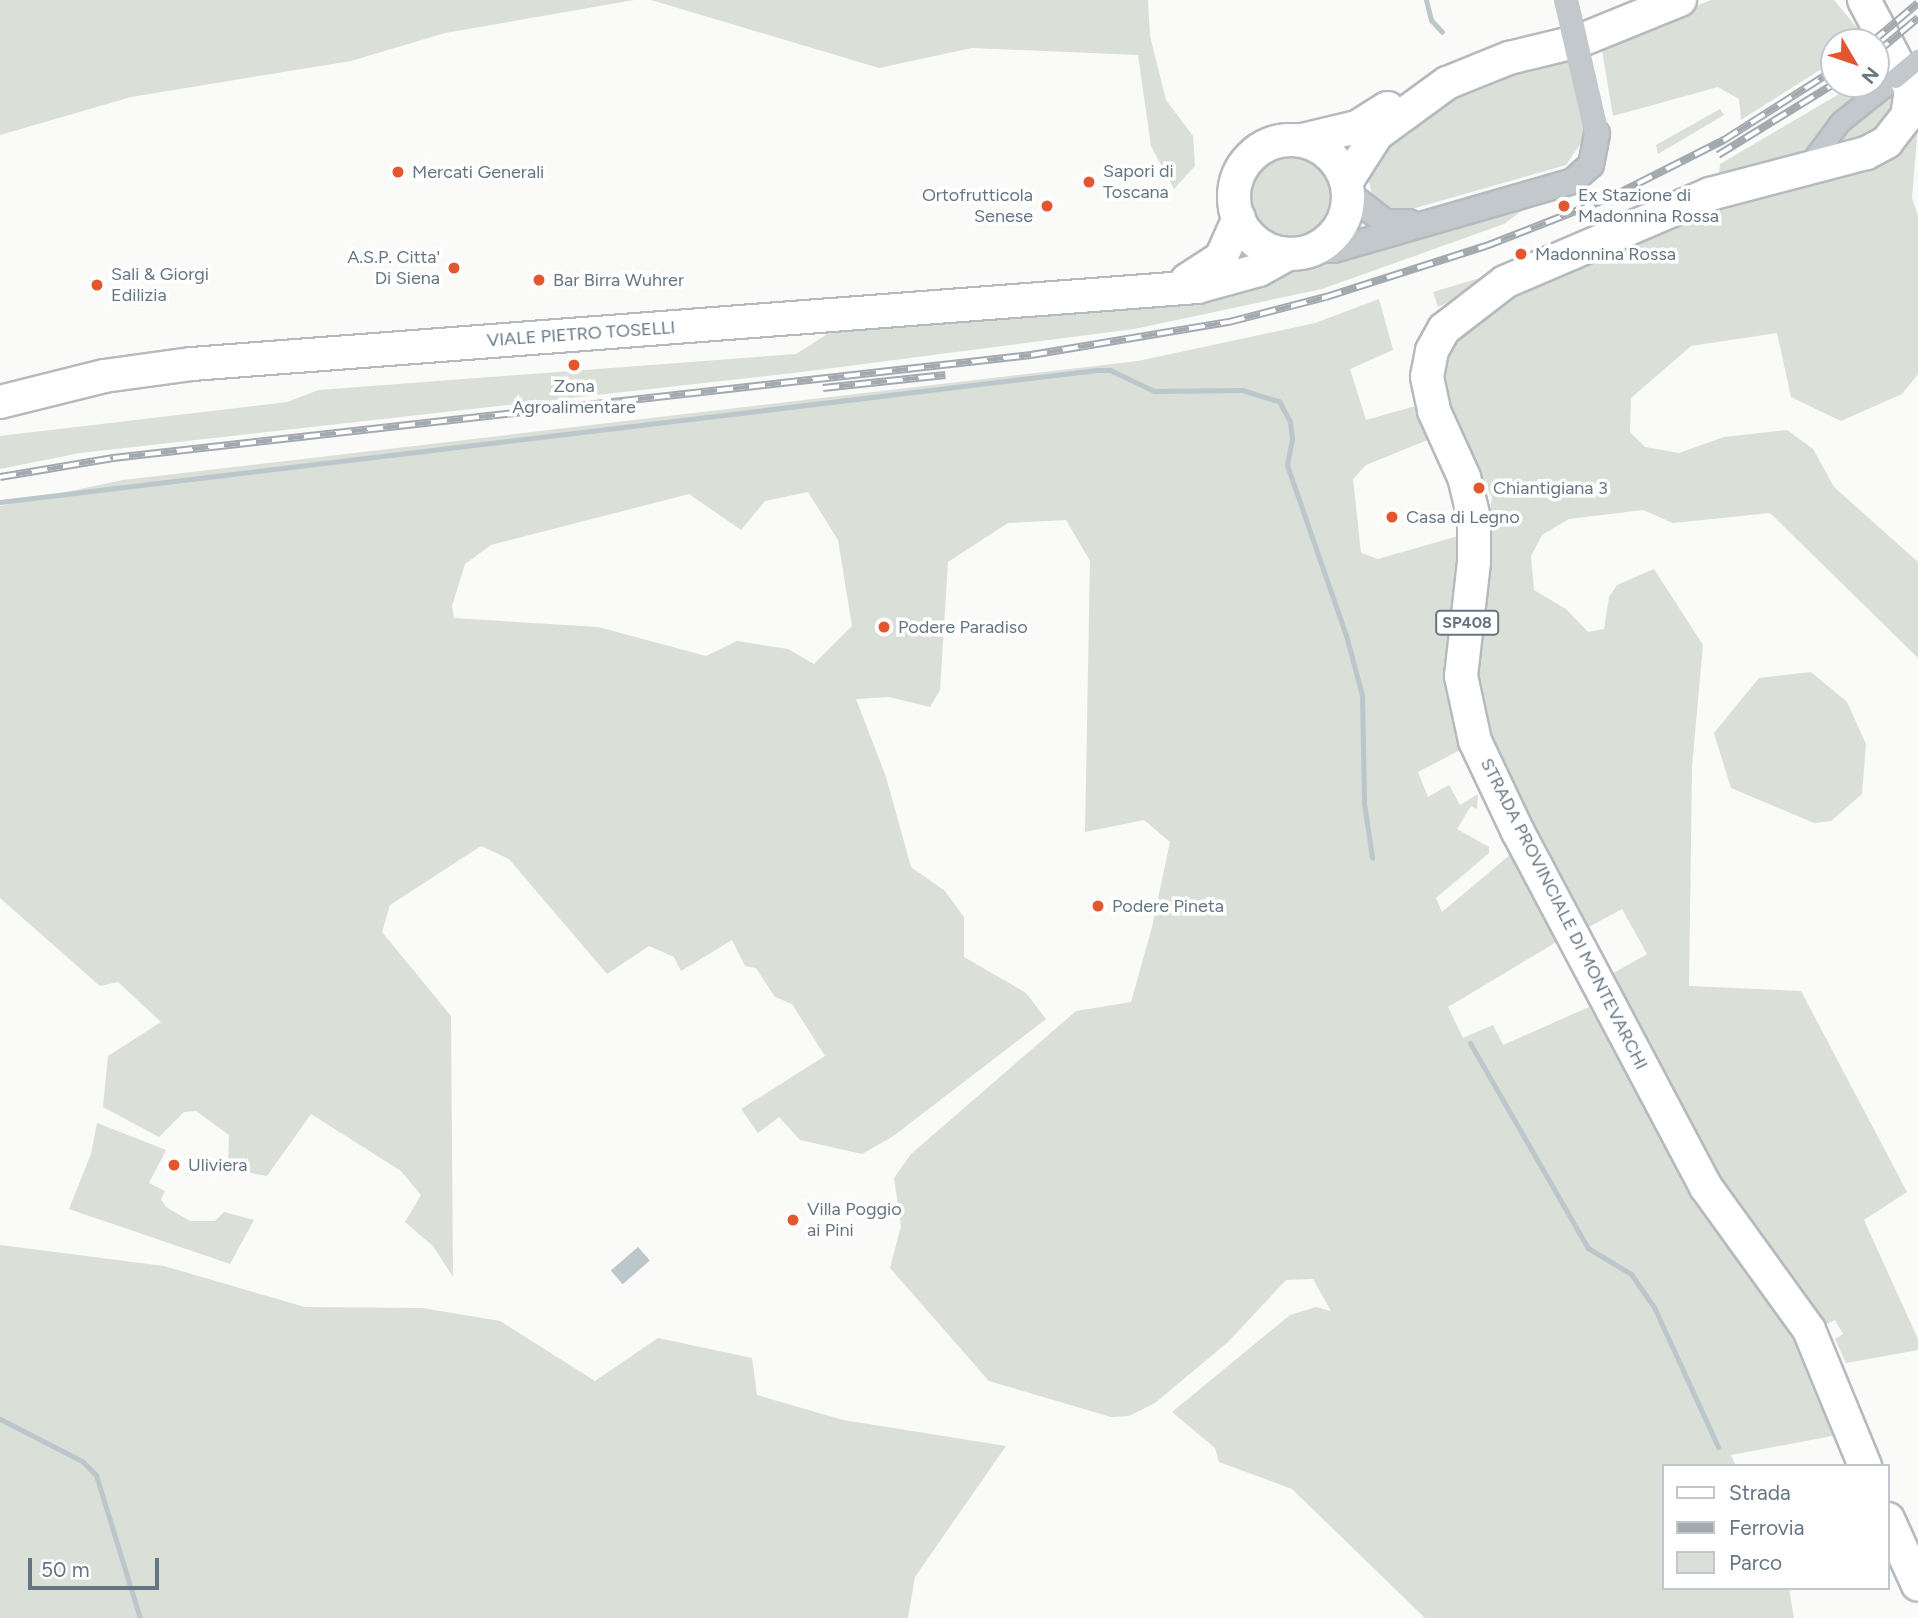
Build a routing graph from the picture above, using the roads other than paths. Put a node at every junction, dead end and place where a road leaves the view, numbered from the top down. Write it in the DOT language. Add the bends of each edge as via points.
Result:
graph roads {
  1 [pos="1566,0"];
  2 [pos="1634,0"];
  3 [pos="1680,0"];
  4 [pos="1863,2"];
  5 [pos="1918,60"];
  6 [pos="1302,140"];
  7 [pos="1805,168"];
  8 [pos="1348,187"];
  9 [pos="1441,217"];
  10 [pos="1239,218"];
  11 [pos="1300,252"];
  12 [pos="1166,288"];
  13 [pos="0,402"];
  14 [pos="1864,1464"];
  15 [pos="1890,1523"];
  16 [pos="1918,1586"];
  1 -- 9 [label="street, bridge" via="1597,134 1595,156 1578,178"];
  2 -- 6 [label="main road, VIALE PIETRO TOSELLI" via="1460,61 1363,125"];
  3 -- 8 [label="main road, VIALE PIETRO TOSELLI" via="1579,41 1509,58 1447,83 1377,134"];
  4 -- 7 [label="main road, STRADA PROVINCIALE DI MONTEVARCHI / SP408" via="1907,77 1908,116 1880,147"];
  5 -- 7 [label="street, bridge" via="1840,122"];
  6 -- 8 [label="main road" via="1330,154"];
  6 -- 10 [label="main road, VIALE PIETRO TOSELLI" via="1278,141 1252,155 1235,188"];
  7 -- 14 [label="main road, STRADA PROVINCIALE DI MONTEVARCHI / SP408" via="1697,199 1496,287 1444,328 1432,351 1427,377 1434,411 1464,477 1474,519 1474,562 1461,676 1475,741 1518,832 1706,1187 1813,1337"];
  8 -- 9 [label="street" via="1391,224"];
  8 -- 11 [label="main road, VIALE PIETRO TOSELLI" via="1339,227"];
  9 -- 11 [label="street" via="1334,250"];
  10 -- 11 [label="main road" via="1258,243"];
  10 -- 12 [label="main road, VIALE PIETRO TOSELLI" via="1228,248 1216,264"];
  11 -- 12 [label="main road, VIALE PIETRO TOSELLI" via="1216,283"];
  12 -- 13 [label="main road, VIALE PIETRO TOSELLI" via="192,364 90,379"];
  15 -- 16 [label="main road"];
}
